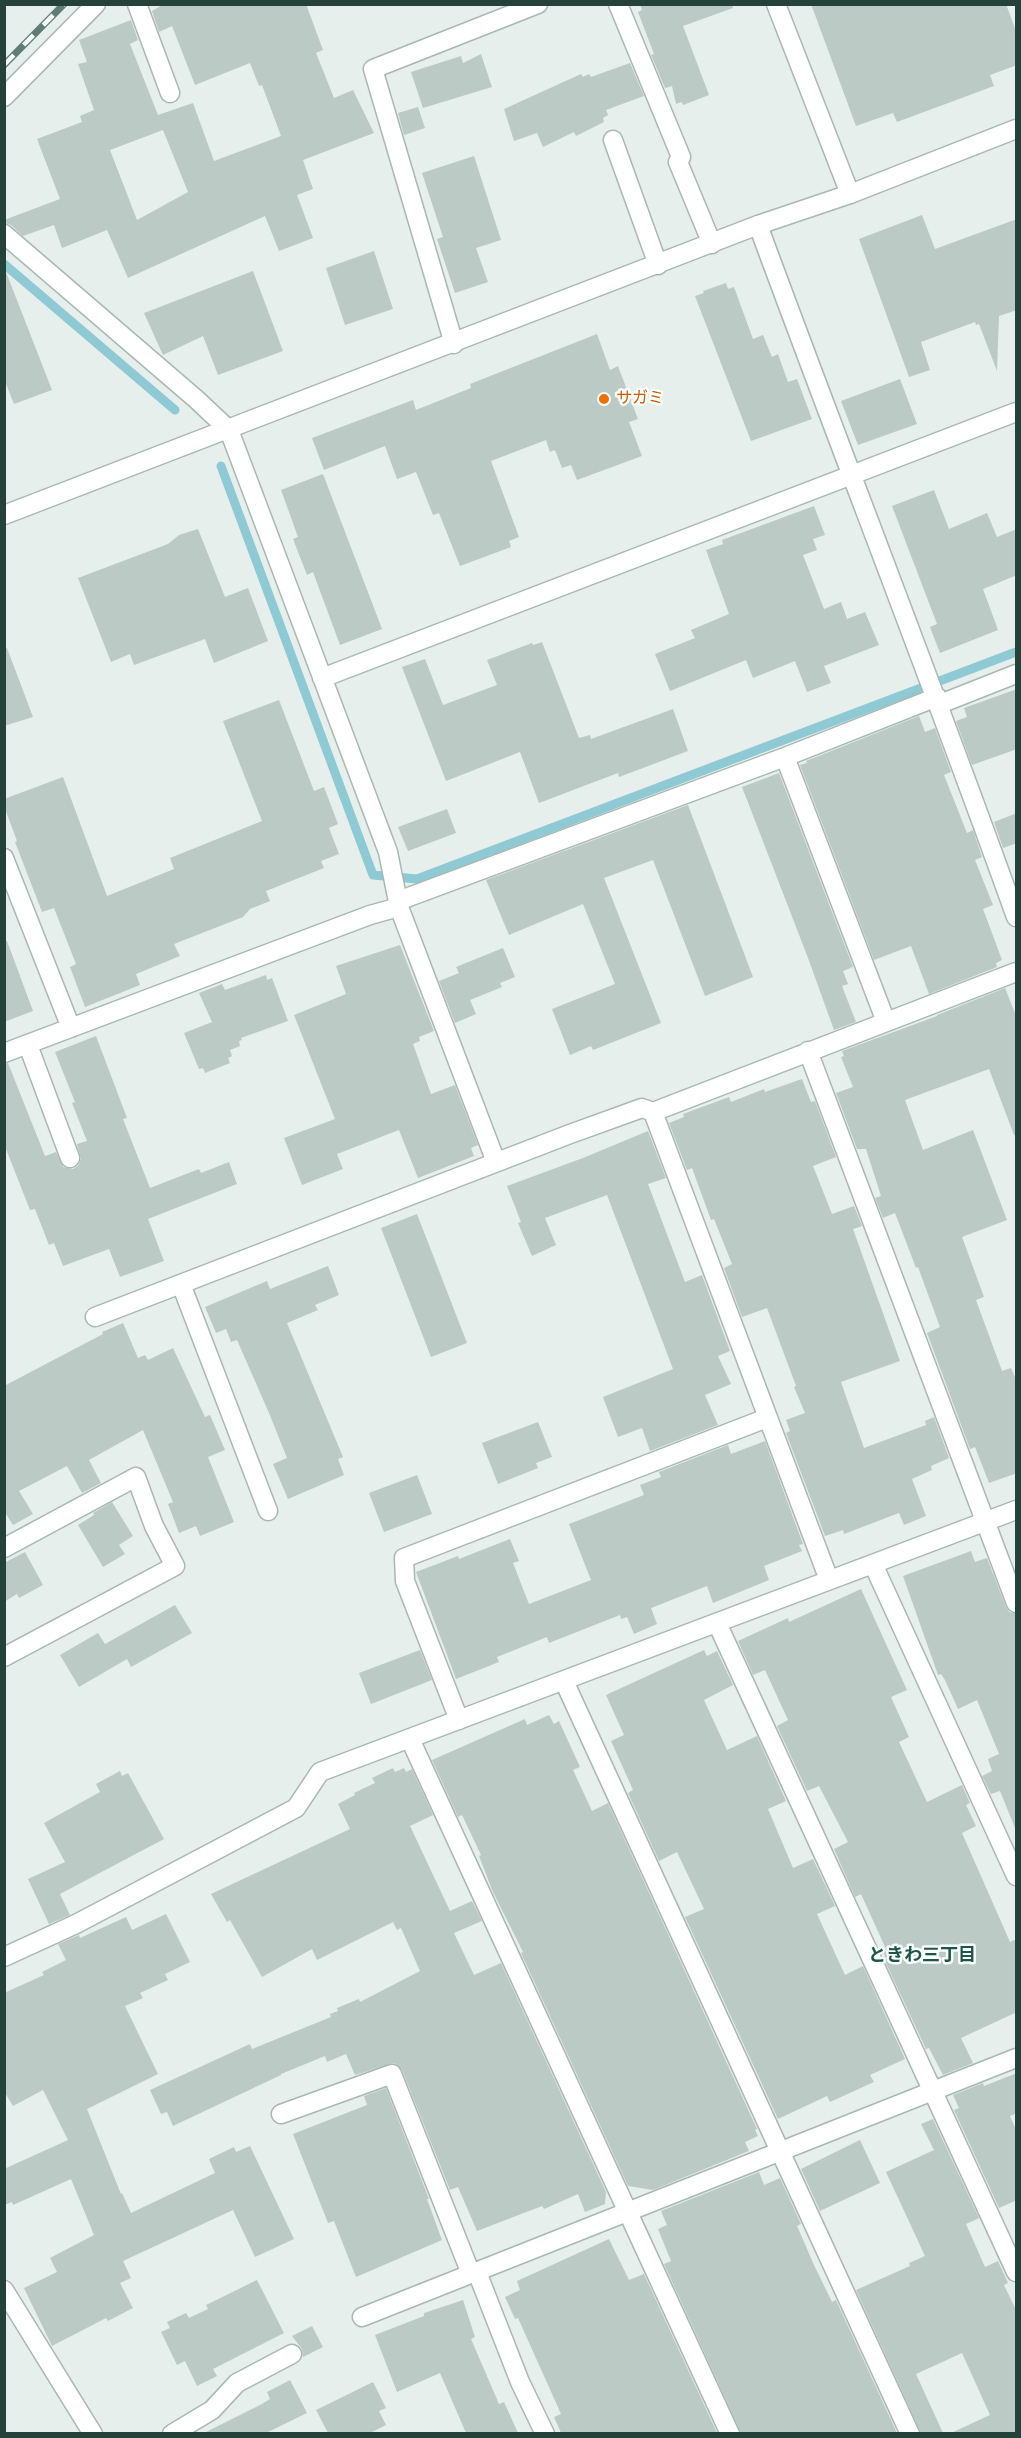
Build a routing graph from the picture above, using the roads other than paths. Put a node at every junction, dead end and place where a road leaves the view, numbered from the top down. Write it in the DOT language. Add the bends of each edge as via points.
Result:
graph roads {
  1 [pos="96,4"];
  2 [pos="137,4"];
  3 [pos="538,4"];
  4 [pos="776,4"];
  5 [pos="619,5"];
  6 [pos="170,93"];
  7 [pos="4,97"];
  8 [pos="1017,129"];
  9 [pos="613,140"];
  10 [pos="850,194"];
  11 [pos="758,225"];
  12 [pos="4,234"];
  13 [pos="712,244"];
  14 [pos="658,265"];
  15 [pos="454,344"];
  16 [pos="1017,412"];
  17 [pos="228,430"];
  18 [pos="850,475"];
  19 [pos="4,515"];
  20 [pos="1017,674"];
  21 [pos="322,678"];
  22 [pos="938,698"];
  23 [pos="785,757"];
  24 [pos="4,858"];
  25 [pos="398,901"];
  26 [pos="1017,917"];
  27 [pos="1017,972"];
  28 [pos="886,1022"];
  29 [pos="71,1028"];
  30 [pos="28,1045"];
  31 [pos="808,1051"];
  32 [pos="4,1053"];
  33 [pos="653,1112"];
  34 [pos="70,1158"];
  35 [pos="496,1162"];
  36 [pos="181,1284"];
  37 [pos="95,1317"];
  38 [pos="767,1418"];
  39 [pos="1017,1510"];
  40 [pos="268,1511"];
  41 [pos="986,1522"];
  42 [pos="4,1548"];
  43 [pos="873,1564"];
  44 [pos="830,1580"];
  45 [pos="1017,1603"];
  46 [pos="717,1623"];
  47 [pos="4,1657"];
  48 [pos="564,1681"];
  49 [pos="459,1720"];
  50 [pos="410,1739"];
  51 [pos="1017,1876"];
  52 [pos="4,1957"];
  53 [pos="1017,2058"];
  54 [pos="934,2091"];
  55 [pos="282,2115"];
  56 [pos="780,2150"];
  57 [pos="629,2212"];
  58 [pos="1017,2272"];
  59 [pos="474,2273"];
  60 [pos="4,2290"];
  61 [pos="362,2317"];
  62 [pos="292,2354"];
  63 [pos="93,2433"];
  64 [pos="172,2433"];
  65 [pos="545,2433"];
  66 [pos="730,2433"];
  67 [pos="910,2433"];
  1 -- 7 [label="street"];
  2 -- 6 [label="street"];
  3 -- 15 [label="street" via="373,69"];
  4 -- 10 [label="street"];
  5 -- 13 [label="street"];
  8 -- 10 [label="street"];
  9 -- 14 [label="street"];
  10 -- 11 [label="street"];
  11 -- 13 [label="street"];
  11 -- 18 [label="street"];
  12 -- 17 [label="street"];
  13 -- 14 [label="street"];
  14 -- 15 [label="street"];
  15 -- 17 [label="street"];
  16 -- 18 [label="street"];
  17 -- 19 [label="street"];
  17 -- 21 [label="street"];
  18 -- 21 [label="street"];
  18 -- 22 [label="street"];
  20 -- 22 [label="street"];
  21 -- 25 [label="street" via="389,857"];
  22 -- 23 [label="street"];
  22 -- 26 [label="street"];
  23 -- 25 [label="street"];
  23 -- 28 [label="street"];
  24 -- 29 [label="street"];
  25 -- 29 [label="street"];
  25 -- 35 [label="street"];
  27 -- 28 [label="street"];
  28 -- 31 [label="street"];
  29 -- 30 [label="street"];
  30 -- 32 [label="street"];
  30 -- 34 [label="street"];
  31 -- 33 [label="street"];
  31 -- 41 [label="street"];
  33 -- 35 [label="street" via="642,1108"];
  33 -- 38 [label="street"];
  35 -- 36 [label="street"];
  36 -- 37 [label="street"];
  36 -- 40 [label="street"];
  38 -- 44 [label="street"];
  38 -- 49 [label="street" via="404,1558 405,1581"];
  39 -- 41 [label="street"];
  41 -- 43 [label="street"];
  41 -- 45 [label="street"];
  42 -- 47 [label="street" via="136,1477 154,1526 175,1566"];
  43 -- 44 [label="street"];
  43 -- 51 [label="street"];
  44 -- 46 [label="street"];
  46 -- 48 [label="street"];
  46 -- 54 [label="street"];
  48 -- 49 [label="street"];
  48 -- 56 [label="street"];
  49 -- 50 [label="street"];
  50 -- 52 [label="street" via="320,1772 296,1808 76,1924"];
  50 -- 57 [label="street"];
  53 -- 54 [label="street"];
  54 -- 56 [label="street"];
  54 -- 58 [label="street"];
  55 -- 59 [label="street" via="392,2074"];
  56 -- 57 [label="street"];
  56 -- 67 [label="street"];
  57 -- 59 [label="street"];
  57 -- 66 [label="street"];
  59 -- 61 [label="street"];
  59 -- 65 [label="street"];
  60 -- 63 [label="street"];
  62 -- 64 [label="street" via="237,2383 212,2410"];
}
